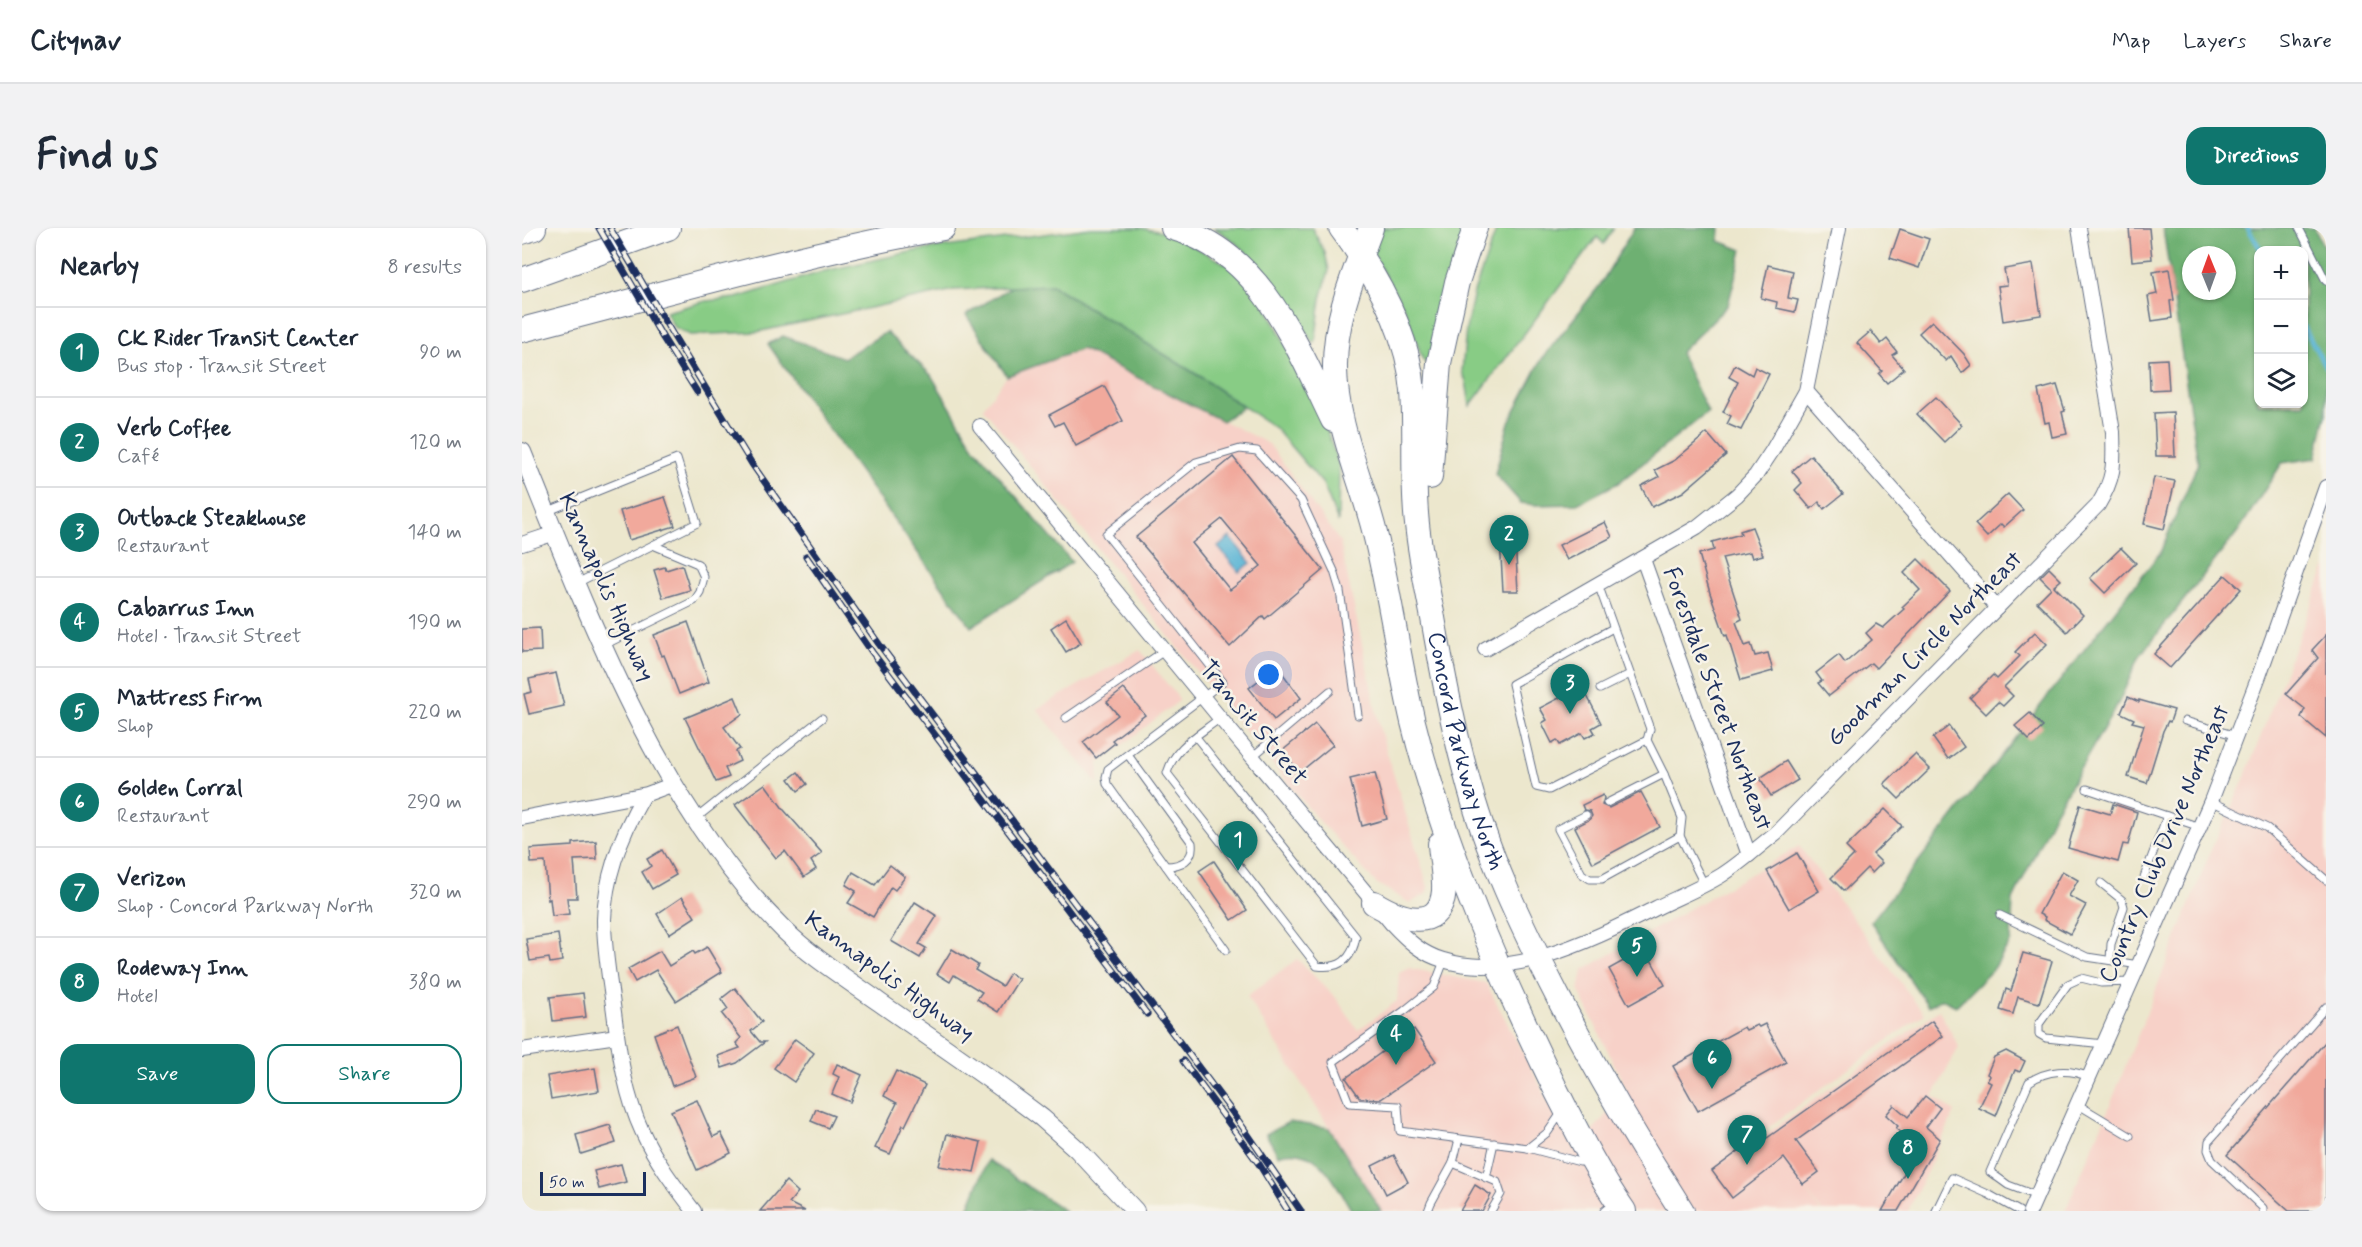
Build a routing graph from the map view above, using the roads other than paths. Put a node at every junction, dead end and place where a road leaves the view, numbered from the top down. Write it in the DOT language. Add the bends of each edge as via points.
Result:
graph roads {
  1 [pos="534,228"];
  2 [pos="668,228"];
  3 [pos="943,228"];
  4 [pos="1173,228"];
  5 [pos="1341,228"];
  6 [pos="1371,228"];
  7 [pos="1475,228"];
  8 [pos="1839,228"];
  9 [pos="2079,228"];
  10 [pos="2299,228"];
  11 [pos="522,232"];
  12 [pos="1361,255"];
  13 [pos="522,280"];
  14 [pos="2326,281"];
  15 [pos="522,330"];
  16 [pos="1806,391"];
  17 [pos="980,426"];
  18 [pos="522,452"];
  19 [pos="1352,460"];
  20 [pos="2326,487"];
  21 [pos="546,512"];
  22 [pos="555,534"];
  23 [pos="522,544"];
  24 [pos="653,545"];
  25 [pos="1643,559"];
  26 [pos="576,584"];
  27 [pos="1598,584"];
  28 [pos="1997,608"];
  29 [pos="1613,628"];
  30 [pos="1435,630"];
  31 [pos="603,646"];
  32 [pos="1485,649"];
  33 [pos="1164,651"];
  34 [pos="1630,674"];
  35 [pos="1600,689"];
  36 [pos="1330,691"];
  37 [pos="1204,699"];
  38 [pos="1358,715"];
  39 [pos="822,718"];
  40 [pos="1066,718"];
  41 [pos="1220,718"];
  42 [pos="2185,721"];
  43 [pos="2237,736"];
  44 [pos="1197,737"];
  45 [pos="1647,740"];
  46 [pos="1128,755"];
  47 [pos="1252,757"];
  48 [pos="1664,774"];
  49 [pos="674,784"];
  50 [pos="2086,789"];
  51 [pos="649,794"];
  52 [pos="1435,797"];
  53 [pos="2211,801"];
  54 [pos="1607,803"];
  55 [pos="1586,815"];
  56 [pos="2167,816"];
  57 [pos="522,818"];
  58 [pos="695,819"];
  59 [pos="2200,828"];
  60 [pos="1680,836"];
  61 [pos="1749,855"];
  62 [pos="1166,866"];
  63 [pos="2144,877"];
  64 [pos="2326,880"];
  65 [pos="2101,883"];
  66 [pos="1704,884"];
  67 [pos="1374,903"];
  68 [pos="2000,915"];
  69 [pos="1226,950"];
  70 [pos="1538,958"];
  71 [pos="2110,960"];
  72 [pos="1444,961"];
  73 [pos="2139,965"];
  74 [pos="1498,966"];
  75 [pos="2131,982"];
  76 [pos="2326,1007"];
  77 [pos="617,1036"];
  78 [pos="2104,1044"];
  79 [pos="522,1050"];
  80 [pos="2089,1077"];
  81 [pos="2077,1104"];
  82 [pos="1564,1109"];
  83 [pos="2130,1136"];
  84 [pos="1460,1139"];
  85 [pos="1494,1143"];
  86 [pos="1528,1148"];
  87 [pos="1592,1160"];
  88 [pos="1453,1163"];
  89 [pos="1486,1178"];
  90 [pos="2037,1196"];
  91 [pos="1615,1207"];
  92 [pos="694,1211"];
  93 [pos="1135,1211"];
  94 [pos="1428,1211"];
  95 [pos="1491,1211"];
  96 [pos="1682,1211"];
  97 [pos="1936,1211"];
  98 [pos="2019,1211"];
  99 [pos="2030,1211"];
  100 [pos="2263,1211"];
  1 -- 11 [label="highway"];
  2 -- 13 [label="highway"];
  3 -- 15 [label="highway" via="792,259"];
  4 -- 19 [label="highway" via="1194,235 1226,255 1271,303 1295,341"];
  5 -- 12 [label="highway, Concord Parkway North"];
  6 -- 12 [label="highway, Concord Parkway North"];
  7 -- 30 [label="highway" via="1457,282 1436,388 1428,519"];
  8 -- 16 [label="street"];
  9 -- 28 [label="street, Goodman Circle Northeast" via="2113,432 2114,467 2109,487 2098,505"];
  10 -- 14 [label="lane"];
  12 -- 19 [label="highway, Concord Parkway North" via="1343,304 1335,351 1336,391"];
  12 -- 30 [label="highway, Concord Parkway North" via="1399,326 1409,363 1416,514"];
  16 -- 25 [label="street" via="1756,476 1697,527"];
  16 -- 28 [label="street"];
  17 -- 33 [label="street, Transit Street"];
  18 -- 21 [label="main road, Kannapolis Highway"];
  19 -- 52 [label="highway, Concord Parkway North" via="1370,508 1413,722"];
  20 -- 43 [label="street, Country Club Drive Northeast"];
  21 -- 22 [label="main road, Kannapolis Highway"];
  21 -- 24 [label="lane" via="677,459 697,523"];
  22 -- 23 [label="street"];
  22 -- 26 [label="main road, Kannapolis Highway"];
  24 -- 26 [label="lane"];
  24 -- 31 [label="lane" via="698,564 704,577 700,592 694,601"];
  25 -- 27 [label="street"];
  25 -- 61 [label="street, Forestdale Street Northeast"];
  26 -- 31 [label="main road, Kannapolis Highway"];
  27 -- 29 [label="lane"];
  27 -- 32 [label="street"];
  28 -- 61 [label="street, Goodman Circle Northeast"];
  29 -- 34 [label="lane"];
  29 -- 45 [label="lane" via="1512,684 1536,787 1549,790"];
  30 -- 70 [label="highway, Concord Parkway North" via="1479,820"];
  31 -- 49 [label="main road, Kannapolis Highway"];
  33 -- 37 [label="street, Transit Street"];
  33 -- 40 [label="lane"];
  34 -- 35 [label="lane"];
  34 -- 45 [label="lane" via="1650,729"];
  36 -- 47 [label="lane"];
  37 -- 38 [label="lane" via="1223,682 1106,534 1196,462 1240,449 1257,451 1301,500 1334,571"];
  37 -- 41 [label="street, Transit Street"];
  37 -- 46 [label="lane"];
  39 -- 58 [label="lane"];
  41 -- 44 [label="lane"];
  41 -- 47 [label="street, Transit Street"];
  42 -- 43 [label="lane"];
  43 -- 53 [label="street, Country Club Drive Northeast"];
  44 -- 44 [label="lane" via="1179,749 1167,773 1317,966 1330,968 1345,963 1356,937"];
  45 -- 48 [label="lane"];
  46 -- 62 [label="lane" via="1108,769 1107,784"];
  46 -- 62 [label="lane" via="1192,843 1188,860"];
  47 -- 67 [label="street, Transit Street"];
  48 -- 54 [label="lane"];
  48 -- 60 [label="lane" via="1682,818"];
  49 -- 51 [label="street"];
  49 -- 58 [label="main road, Kannapolis Highway"];
  50 -- 56 [label="lane"];
  51 -- 57 [label="street"];
  51 -- 77 [label="street" via="625,828 619,844 604,918"];
  52 -- 67 [label="highway" via="1444,891 1438,909 1424,919 1410,919 1393,915"];
  52 -- 74 [label="highway, Concord Parkway North" via="1452,853"];
  53 -- 59 [label="street, Country Club Drive Northeast"];
  53 -- 64 [label="lane" via="2267,828"];
  55 -- 60 [label="lane" via="1558,829 1582,874 1590,879 1602,879"];
  56 -- 59 [label="lane"];
  56 -- 63 [label="lane"];
  58 -- 93 [label="main road, Kannapolis Highway" via="731,869 785,931 823,963 1042,1118"];
  59 -- 73 [label="street, Country Club Drive Northeast"];
  60 -- 66 [label="lane"];
  61 -- 66 [label="street, Goodman Circle Northeast"];
  62 -- 69 [label="lane"];
  65 -- 71 [label="lane" via="2122,900 2124,907 2111,944"];
  66 -- 70 [label="street, Goodman Circle Northeast" via="1618,927"];
  67 -- 72 [label="street, Transit Street" via="1416,947"];
  68 -- 71 [label="lane" via="2087,957"];
  70 -- 74 [label="street, Transit Street"];
  70 -- 96 [label="highway, Concord Parkway North" via="1602,1080"];
  71 -- 73 [label="lane"];
  72 -- 74 [label="street, Transit Street"];
  72 -- 84 [label="lane" via="1434,987 1333,1062 1349,1103 1398,1106 1400,1131"];
  73 -- 75 [label="street, Country Club Drive Northeast"];
  74 -- 82 [label="highway, Concord Parkway North"];
  75 -- 78 [label="street, Country Club Drive Northeast"];
  75 -- 78 [label="lane" via="2101,983 2081,978 2068,984 2039,1024 2039,1034 2046,1038"];
  76 -- 100 [label="lane" via="2209,1141 2212,1160"];
  77 -- 79 [label="street"];
  77 -- 92 [label="street" via="641,1130 665,1173"];
  78 -- 80 [label="street, Country Club Drive Northeast"];
  80 -- 81 [label="street, Country Club Drive Northeast"];
  80 -- 90 [label="lane" via="2063,1071 2040,1075 2029,1082 1990,1172 2008,1185"];
  81 -- 83 [label="lane"];
  81 -- 90 [label="street, Country Club Drive Northeast"];
  82 -- 86 [label="lane" via="1548,1132"];
  82 -- 87 [label="highway, Concord Parkway North"];
  84 -- 85 [label="lane"];
  84 -- 88 [label="lane"];
  85 -- 86 [label="lane"];
  85 -- 89 [label="lane"];
  86 -- 87 [label="lane" via="1580,1162"];
  87 -- 91 [label="highway, Concord Parkway North"];
  88 -- 89 [label="lane"];
  88 -- 94 [label="lane"];
  89 -- 95 [label="lane" via="1497,1182 1501,1194"];
  90 -- 99 [label="street, Country Club Drive Northeast"];
  97 -- 98 [label="lane" via="1952,1178"];
}
